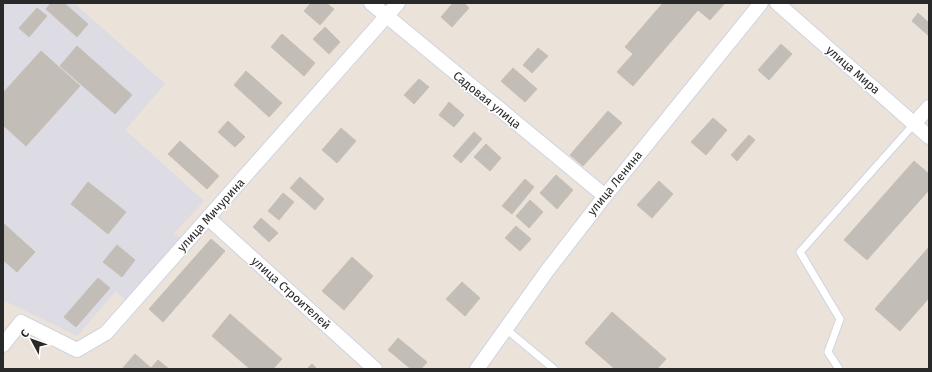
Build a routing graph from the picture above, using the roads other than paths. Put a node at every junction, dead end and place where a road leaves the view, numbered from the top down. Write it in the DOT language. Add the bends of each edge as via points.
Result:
graph roads {
  1 [pos="371,3"];
  2 [pos="398,3"];
  3 [pos="761,3"];
  4 [pos="777,3"];
  5 [pos="386,17"];
  6 [pos="929,106"];
  7 [pos="914,124"];
  8 [pos="929,136"];
  9 [pos="605,196"];
  10 [pos="208,218"];
  11 [pos="506,329"];
  12 [pos="3,345"];
  13 [pos="375,369"];
  14 [pos="477,369"];
  15 [pos="554,369"];
  16 [pos="839,369"];
  1 -- 5 [label="street, Садовая улица"];
  2 -- 5 [label="street, улица Мичурина"];
  3 -- 9 [label="street, улица Ленина"];
  4 -- 7 [label="street, улица Мира"];
  5 -- 9 [label="street, Садовая улица"];
  5 -- 10 [label="street, улица Мичурина"];
  6 -- 7 [label="street"];
  7 -- 8 [label="street, улица Мира"];
  7 -- 16 [label="lane" via="800,252 840,319 828,352"];
  9 -- 11 [label="street, улица Ленина"];
  10 -- 12 [label="street, улица Мичурина" via="106,333 76,350 21,322"];
  10 -- 13 [label="street, улица Строителей"];
  11 -- 14 [label="street, улица Ленина"];
  11 -- 15 [label="lane"];
}
